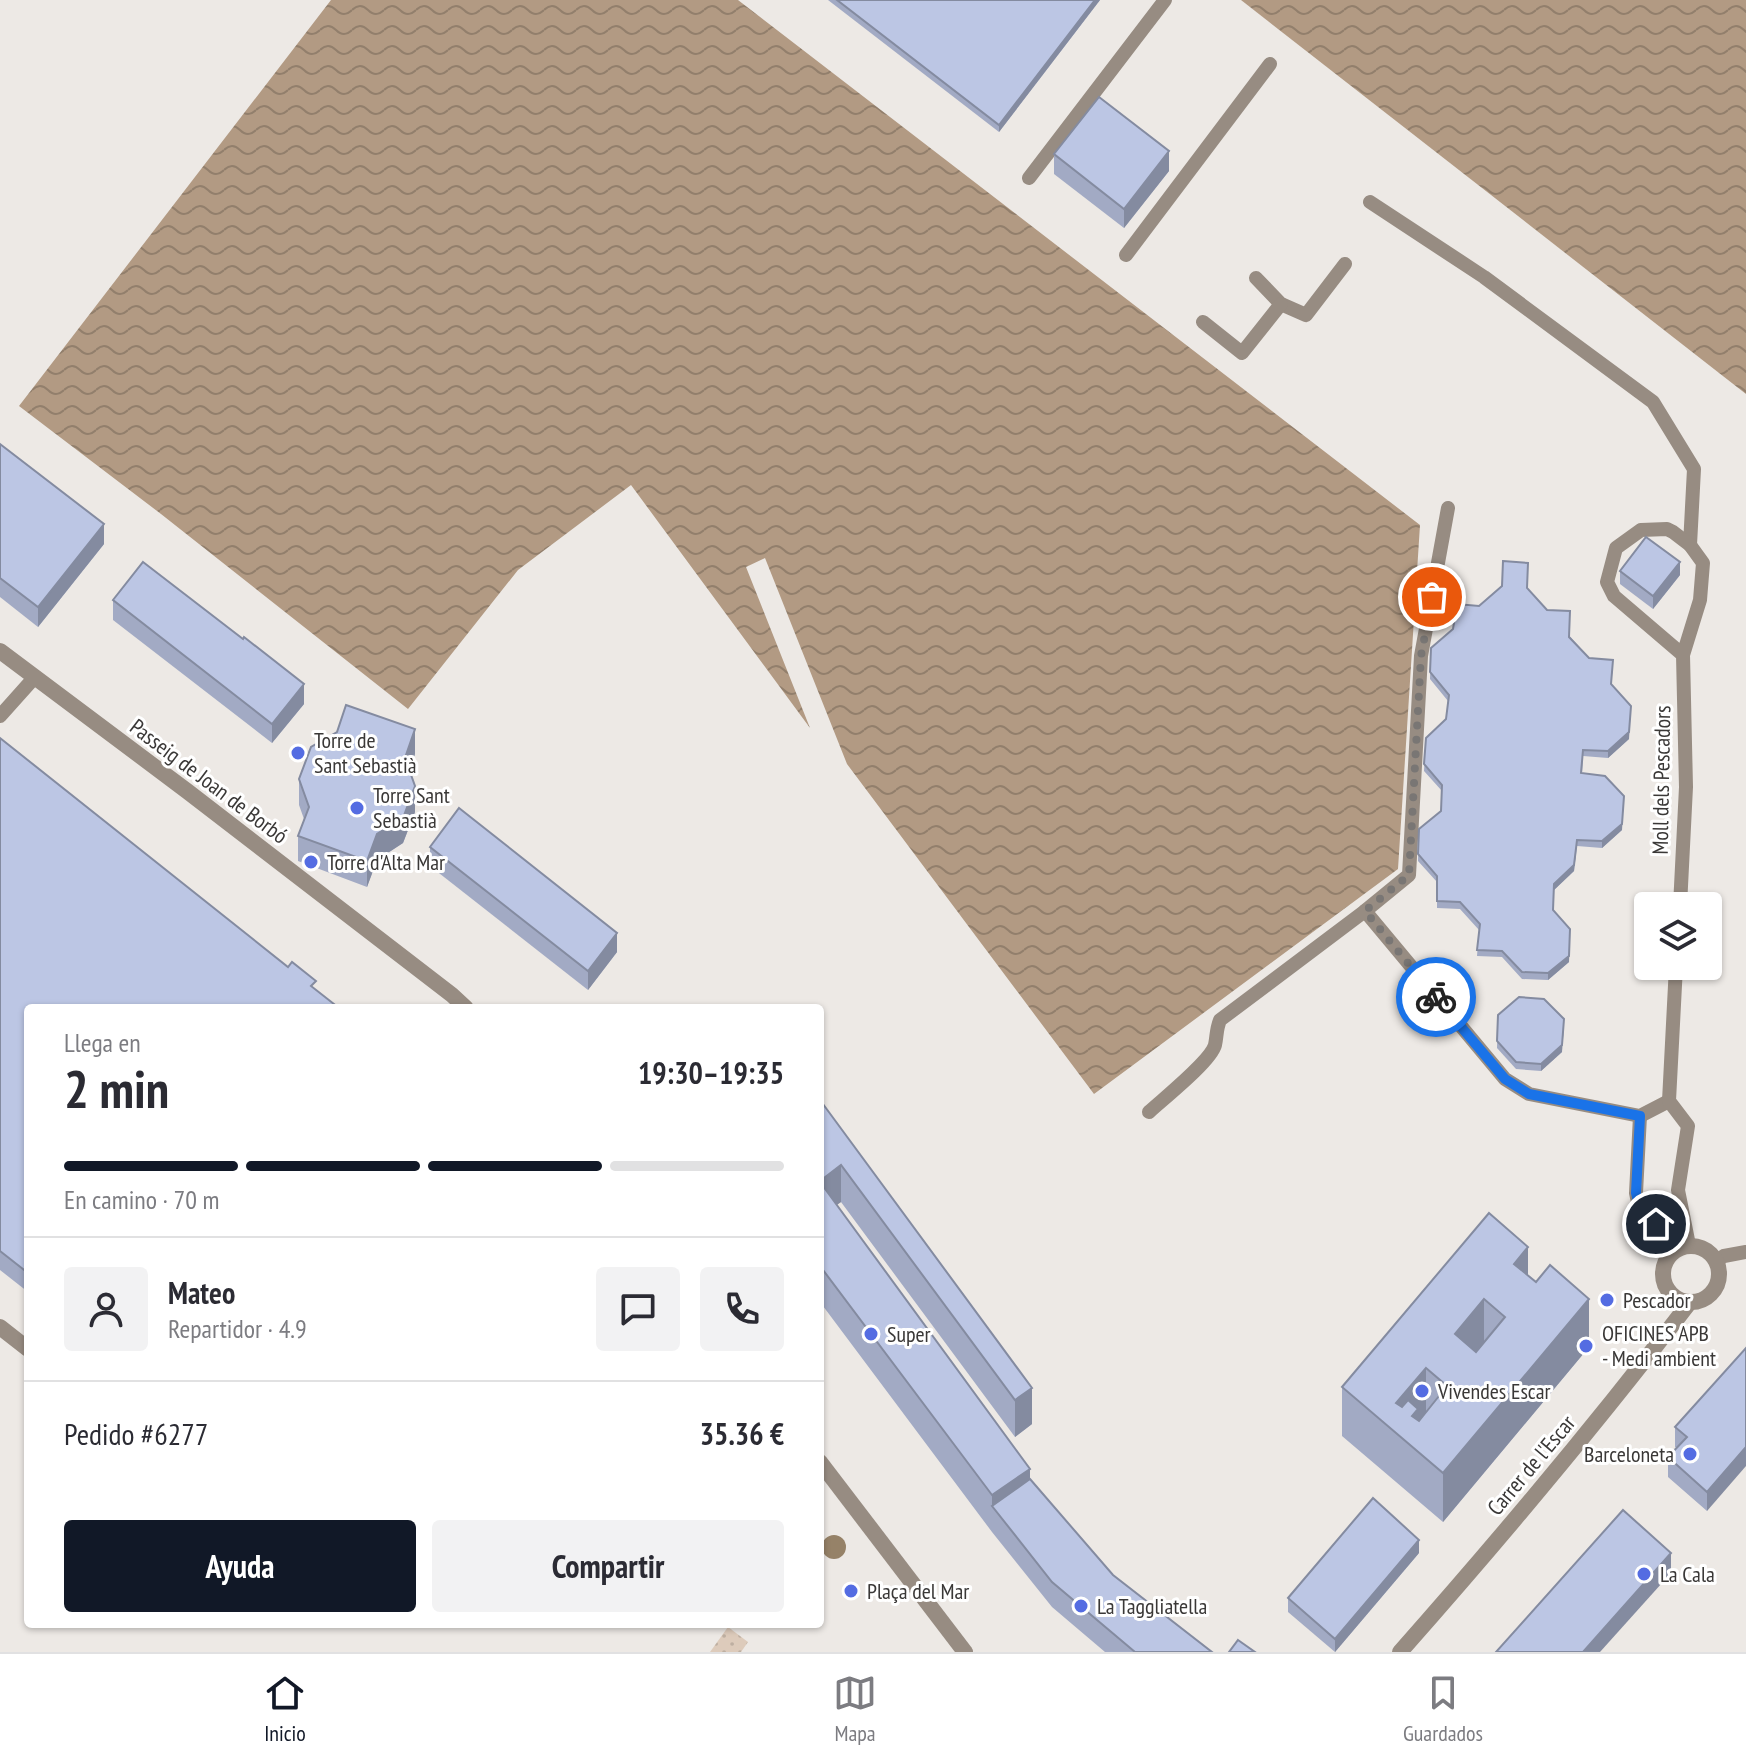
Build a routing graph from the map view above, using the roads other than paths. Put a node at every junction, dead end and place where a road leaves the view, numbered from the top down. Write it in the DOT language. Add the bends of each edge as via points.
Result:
graph roads {
  1 [pos="1165,0"];
  2 [pos="1270,64"];
  3 [pos="1029,178"];
  4 [pos="1370,202"];
  5 [pos="1126,255"];
  6 [pos="1345,264"];
  7 [pos="1256,278"];
  8 [pos="1281,304"];
  9 [pos="1203,322"];
  10 [pos="1448,508"];
  11 [pos="1690,545"];
  12 [pos="0,651"];
  13 [pos="1683,655"];
  14 [pos="34,678"];
  15 [pos="0,716"];
  16 [pos="1681,892"];
  17 [pos="1365,911"];
  18 [pos="1675,980"];
  19 [pos="462,1004"];
  20 [pos="1669,1101"];
  21 [pos="1149,1112"];
  22 [pos="1640,1116"];
  23 [pos="1683,1248"];
  24 [pos="1746,1252"];
  25 [pos="1716,1261"];
  26 [pos="1690,1302"];
  27 [pos="0,1327"];
  28 [pos="24,1346"];
  29 [pos="824,1467"];
  30 [pos="965,1652"];
  31 [pos="1400,1652"];
  1 -- 3 [label="lane"];
  2 -- 5 [label="lane"];
  4 -- 11 [label="lane" via="1484,277 1653,402 1694,469"];
  6 -- 8 [label="lane" via="1306,315"];
  7 -- 8 [label="lane"];
  8 -- 9 [label="lane" via="1242,353"];
  10 -- 17 [label="lane" via="1421,656 1409,875"];
  11 -- 13 [label="lane, Moll dels Pescadors" via="1703,563 1700,600"];
  11 -- 13 [label="lane" via="1667,529 1641,530 1616,548 1607,582 1614,596"];
  12 -- 14 [label="street, Passeig de Joan de Borbó"];
  13 -- 16 [label="lane, Moll dels Pescadors" via="1686,787"];
  14 -- 15 [label="lane"];
  14 -- 19 [label="street, Passeig de Joan de Borbó"];
  17 -- 21 [label="lane" via="1220,1020 1207,1059"];
  17 -- 22 [label="lane" via="1505,1079 1529,1094"];
  18 -- 20 [label="lane"];
  20 -- 22 [label="lane"];
  20 -- 23 [label="lane" via="1688,1126 1678,1190"];
  22 -- 23 [label="lane" via="1640,1211"];
  23 -- 25 [label="street" via="1708,1251"];
  23 -- 26 [label="street" via="1667,1259 1663,1278 1673,1295"];
  24 -- 25 [label="lane"];
  25 -- 26 [label="street" via="1717,1286 1709,1296"];
  26 -- 31 [label="street, Carrer de l'Escar"];
  27 -- 28 [label="street"];
  29 -- 30 [label="street"];
}
